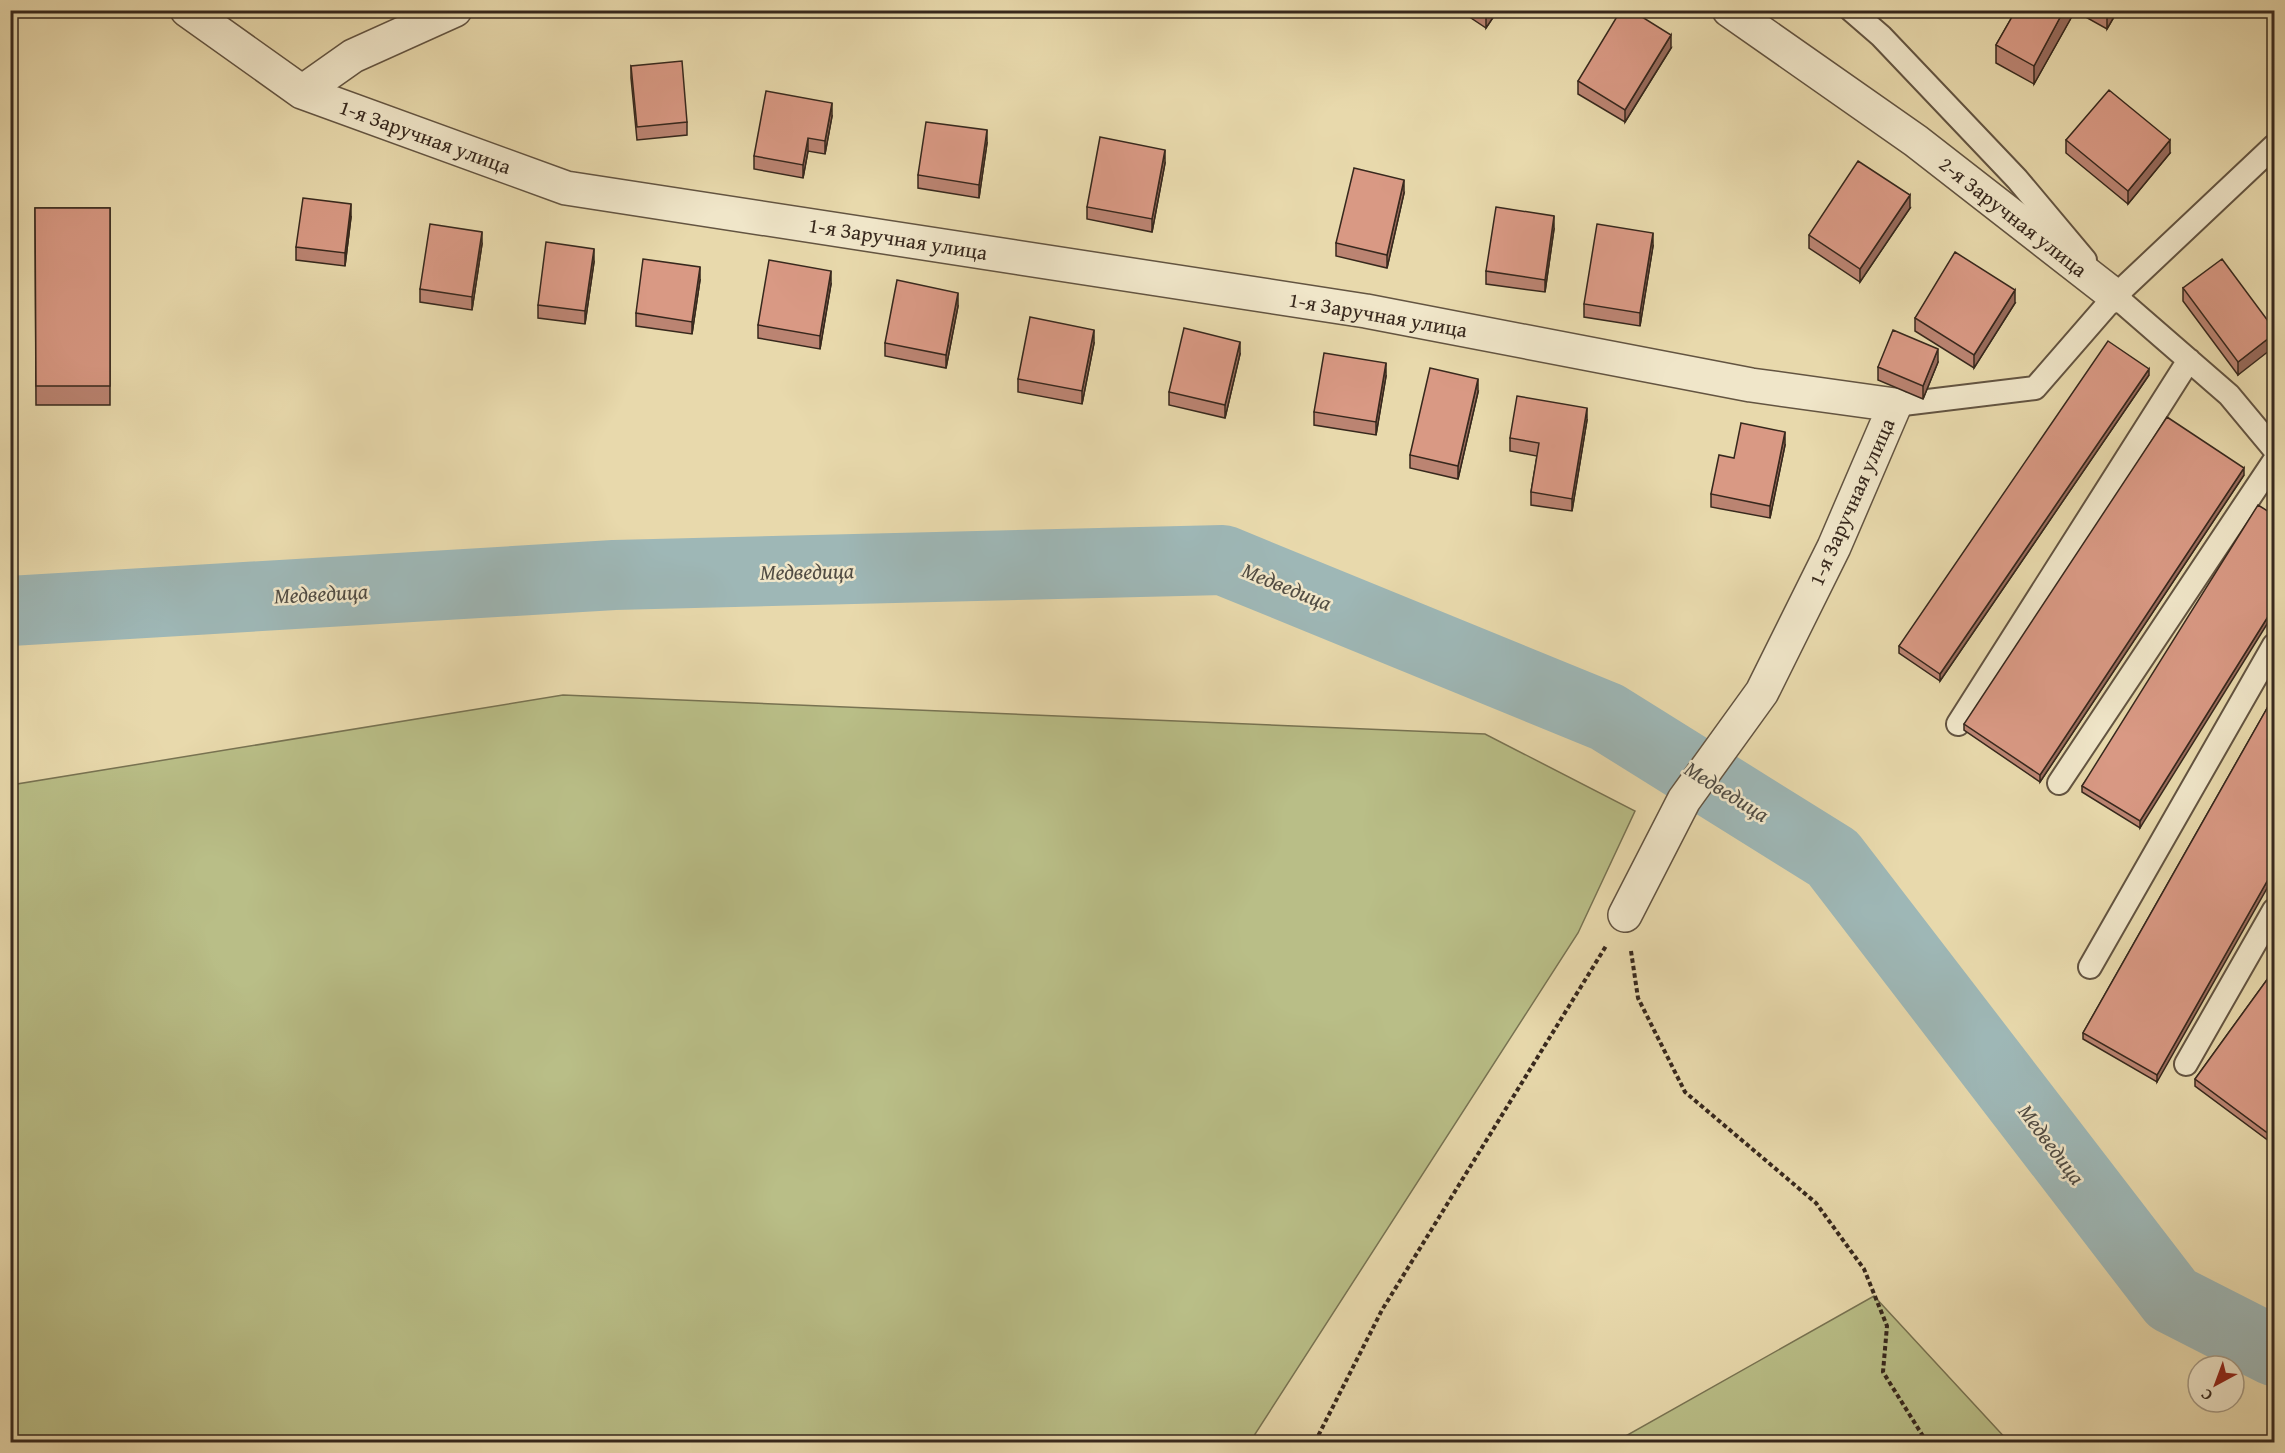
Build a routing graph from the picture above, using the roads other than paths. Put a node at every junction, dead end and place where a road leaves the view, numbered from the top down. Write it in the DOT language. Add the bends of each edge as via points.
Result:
graph roads {
  1 [pos="187,10"];
  2 [pos="455,10"];
  3 [pos="1729,10"];
  4 [pos="1851,10"];
  5 [pos="302,92"];
  6 [pos="2274,146"];
  7 [pos="2115,296"];
  8 [pos="2189,360"];
  9 [pos="1894,405"];
  10 [pos="2274,449"];
  11 [pos="2274,461"];
  12 [pos="2274,645"];
  13 [pos="1958,724"];
  14 [pos="2059,783"];
  15 [pos="2274,910"];
  16 [pos="1625,915"];
  17 [pos="2090,967"];
  18 [pos="2186,1064"];
  1 -- 5 [label="street, 1-я Заручная улица"];
  2 -- 5 [label="street" via="353,56"];
  3 -- 7 [label="street, 2-я Заручная улица" via="1916,141"];
  4 -- 7 [label="lane" via="1881,36 2017,179"];
  5 -- 9 [label="street, 1-я Заручная улица" via="566,188 1355,309 1751,385"];
  6 -- 7 [label="lane"];
  7 -- 8 [label="lane, 2-я Заручная улица"];
  7 -- 9 [label="lane" via="2035,388"];
  8 -- 10 [label="lane, 2-я Заручная улица" via="2229,395"];
  8 -- 13 [label="lane"];
  9 -- 16 [label="street, 1-я Заручная улица" via="1834,547 1762,692 1684,800"];
  11 -- 14 [label="lane"];
  12 -- 17 [label="lane"];
  15 -- 18 [label="lane"];
}
